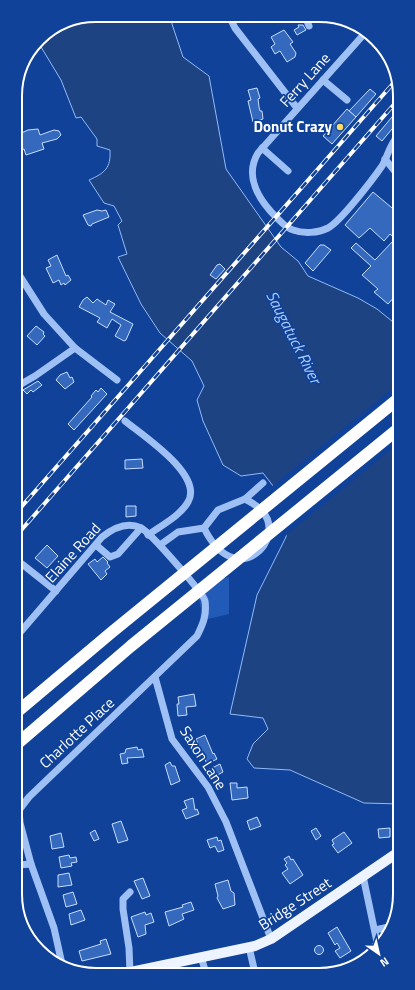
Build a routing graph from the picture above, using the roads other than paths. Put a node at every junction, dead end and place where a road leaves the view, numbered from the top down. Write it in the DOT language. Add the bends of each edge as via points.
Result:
graph roads {
  1 [pos="232,22"];
  2 [pos="307,22"];
  3 [pos="309,26"];
  4 [pos="362,36"];
  5 [pos="323,80"];
  6 [pos="347,100"];
  7 [pos="297,108"];
  8 [pos="393,143"];
  9 [pos="262,148"];
  10 [pos="385,159"];
  11 [pos="393,169"];
  12 [pos="288,171"];
  13 [pos="22,279"];
  14 [pos="75,348"];
  15 [pos="117,380"];
  16 [pos="22,384"];
  17 [pos="393,403"];
  18 [pos="125,421"];
  19 [pos="393,433"];
  20 [pos="262,483"];
  21 [pos="244,499"];
  22 [pos="141,528"];
  23 [pos="204,528"];
  24 [pos="148,535"];
  25 [pos="96,544"];
  26 [pos="160,545"];
  27 [pos="22,564"];
  28 [pos="56,591"];
  29 [pos="22,630"];
  30 [pos="155,678"];
  31 [pos="22,708"];
  32 [pos="22,740"];
  33 [pos="22,806"];
  34 [pos="22,830"];
  35 [pos="393,856"];
  36 [pos="32,864"];
  37 [pos="22,865"];
  38 [pos="364,876"];
  39 [pos="130,892"];
  40 [pos="384,928"];
  41 [pos="375,930"];
  42 [pos="376,934"];
  43 [pos="271,939"];
  44 [pos="249,947"];
  45 [pos="201,957"];
  46 [pos="61,959"];
  47 [pos="134,968"];
  48 [pos="153,968"];
  49 [pos="204,968"];
  50 [pos="254,968"];
  1 -- 7 [label="street"];
  2 -- 3 [label="street"];
  4 -- 5 [label="street, Ferry Lane"];
  5 -- 6 [label="street"];
  5 -- 7 [label="street, Ferry Lane"];
  7 -- 9 [label="street, Ferry Lane"];
  8 -- 10 [label="street, Ferry Lane"];
  9 -- 10 [label="street, Ferry Lane" via="254,161 252,176 258,192 269,209 292,230 314,232 328,228 338,220"];
  9 -- 12 [label="street"];
  10 -- 11 [label="street"];
  13 -- 14 [label="street" via="44,314"];
  14 -- 15 [label="street"];
  14 -- 16 [label="street"];
  17 -- 31 [label="highway"];
  18 -- 24 [label="street" via="169,456 185,475 192,489 189,501 179,514"];
  19 -- 32 [label="highway"];
  20 -- 21 [label="street"];
  21 -- 23 [label="street" via="218,510"];
  21 -- 23 [label="street" via="264,512 270,533 264,547 254,555 244,560 230,558 209,539"];
  22 -- 24 [label="street"];
  22 -- 25 [label="street, Elaine Road" via="126,526 112,529"];
  22 -- 25 [label="street" via="118,554 110,557"];
  23 -- 26 [label="street" via="178,532"];
  24 -- 26 [label="street"];
  25 -- 28 [label="street, Elaine Road"];
  26 -- 30 [label="street" via="205,599 206,616 197,636"];
  27 -- 28 [label="street"];
  28 -- 29 [label="street, Elaine Road"];
  30 -- 33 [label="street, Charlotte Place" via="29,796"];
  30 -- 43 [label="street, Saxon Lane" via="172,739 208,787 226,822"];
  34 -- 36 [label="street, Charlotte Place"];
  35 -- 38 [label="main road, Bridge Street"];
  36 -- 37 [label="street"];
  36 -- 46 [label="street" via="54,928"];
  38 -- 41 [label="street"];
  38 -- 43 [label="main road, Bridge Street"];
  39 -- 47 [label="street" via="123,899 123,909"];
  40 -- 41 [label="street"];
  41 -- 42 [label="street"];
  43 -- 44 [label="main road, Bridge Street"];
  44 -- 45 [label="main road, Bridge Street"];
  44 -- 50 [label="street"];
  45 -- 48 [label="main road, Bridge Street"];
  45 -- 49 [label="street"];
}
